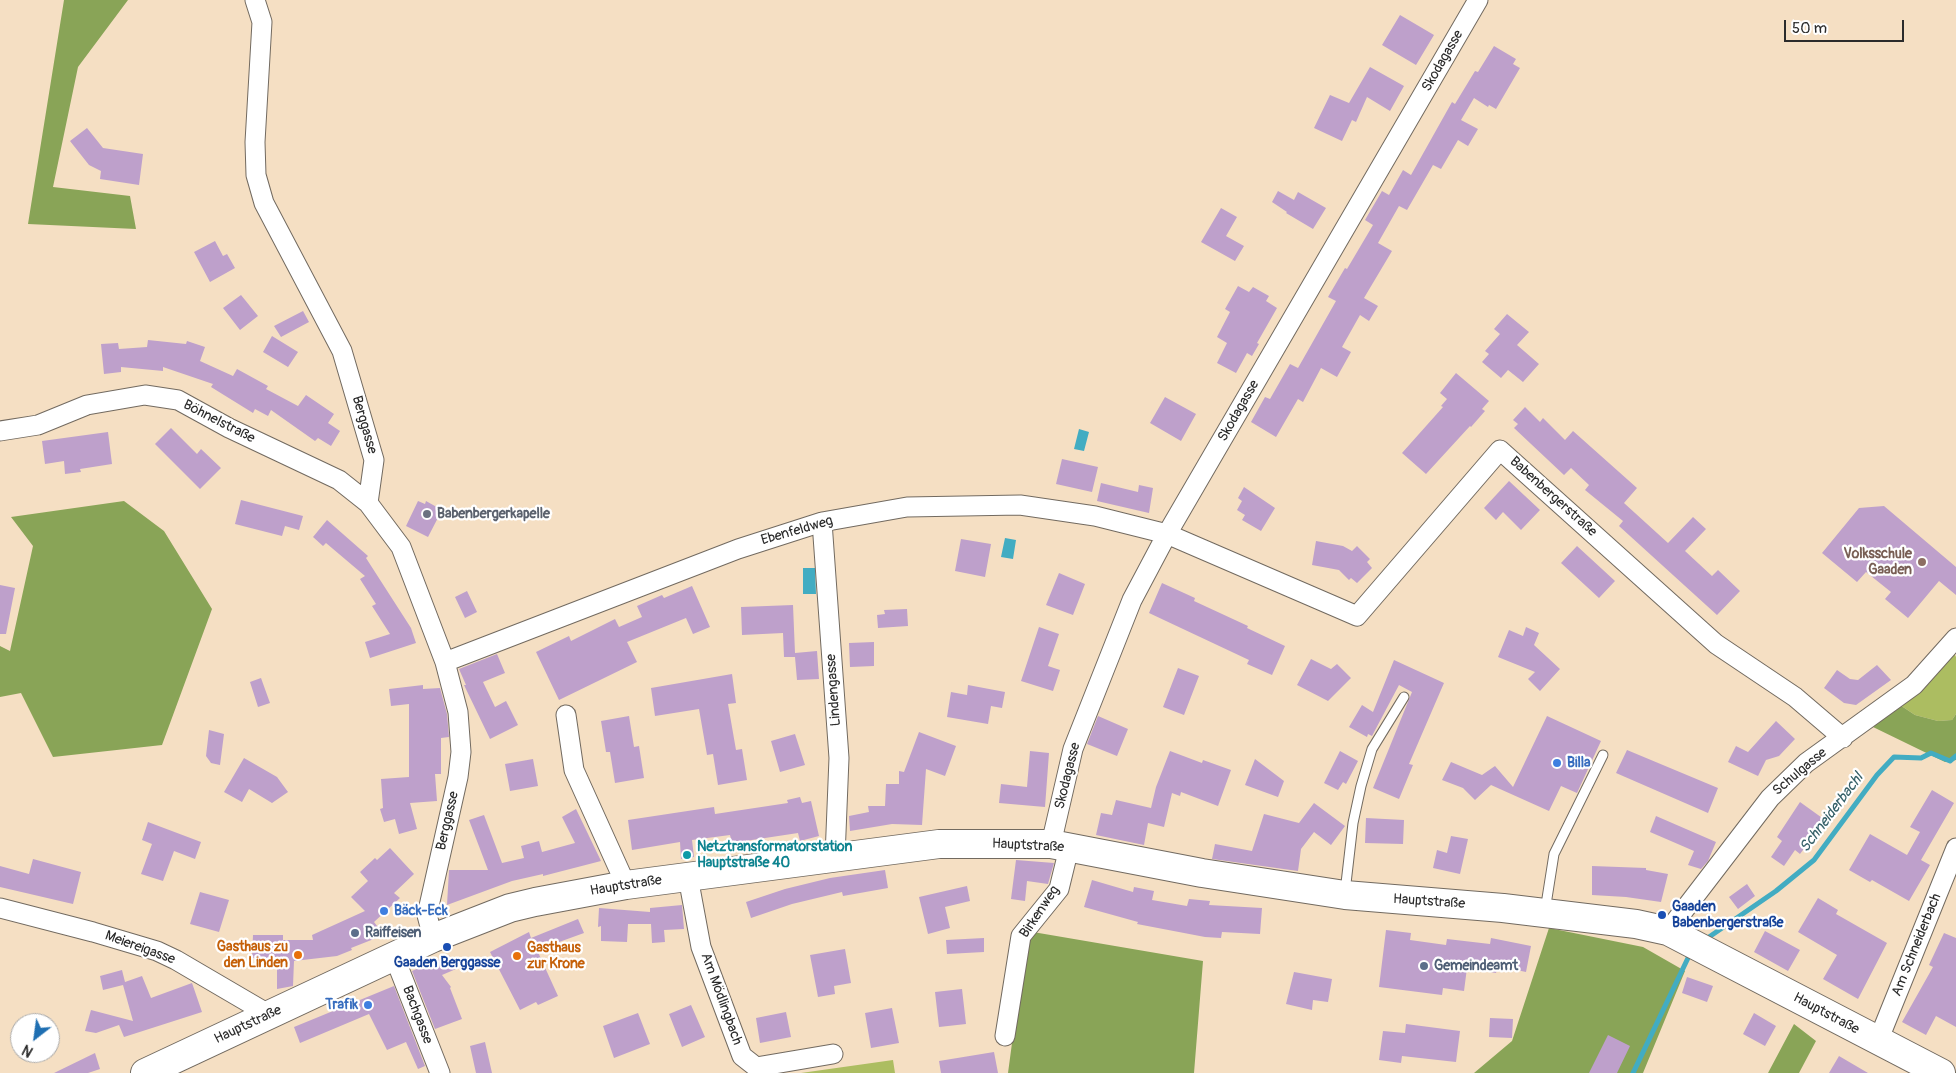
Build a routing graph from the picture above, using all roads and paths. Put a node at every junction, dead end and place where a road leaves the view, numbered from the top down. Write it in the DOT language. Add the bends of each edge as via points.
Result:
graph roads {
  1 [pos="255,0"];
  2 [pos="1478,0"];
  3 [pos="0,431"];
  4 [pos="368,503"];
  5 [pos="822,522"];
  6 [pos="1167,534"];
  7 [pos="1956,638"];
  8 [pos="445,662"];
  9 [pos="1404,697"];
  10 [pos="566,715"];
  11 [pos="1843,738"];
  12 [pos="1603,755"];
  13 [pos="1060,846"];
  14 [pos="1956,848"];
  15 [pos="835,857"];
  16 [pos="688,877"];
  17 [pos="626,885"];
  18 [pos="1345,895"];
  19 [pos="0,908"];
  20 [pos="1544,914"];
  21 [pos="1668,931"];
  22 [pos="433,938"];
  23 [pos="394,956"];
  24 [pos="270,1015"];
  25 [pos="1006,1036"];
  26 [pos="1878,1042"];
  27 [pos="833,1054"];
  28 [pos="145,1073"];
  29 [pos="440,1073"];
  30 [pos="1941,1073"];
  1 -- 4 [label="street, Berggasse" via="262,22 256,175 264,203 342,351 374,460"];
  2 -- 6 [label="street, Skodagasse"];
  3 -- 4 [label="street, Böhnelstraße" via="38,425 87,405 145,395 178,400 339,480"];
  4 -- 8 [label="street, Berggasse" via="401,547"];
  5 -- 6 [label="street, Ebenfeldweg" via="908,507 1020,505 1095,516"];
  5 -- 8 [label="street, Ebenfeldweg" via="738,549"];
  5 -- 15 [label="street, Lindengasse" via="839,758"];
  6 -- 11 [label="street, Babenbergerstraße" via="1357,616 1500,450 1716,644 1796,697"];
  6 -- 13 [label="street, Skodagasse" via="1132,600 1073,749"];
  7 -- 11 [label="street, Schulgasse" via="1914,685"];
  8 -- 22 [label="street, Berggasse" via="458,712 461,752 426,916"];
  9 -- 18 [label="lane" via="1372,749 1353,823"];
  10 -- 17 [label="street" via="574,770"];
  11 -- 21 [label="street, Schulgasse" via="1806,763 1770,798"];
  12 -- 20 [label="lane" via="1554,854"];
  13 -- 15 [label="main road, Hauptstraße" via="939,844"];
  13 -- 18 [label="main road, Hauptstraße" via="1202,873"];
  13 -- 25 [label="street, Birkenweg" via="1058,889 1021,936"];
  14 -- 26 [label="street, Am Schneiderbach"];
  15 -- 16 [label="main road, Hauptstraße"];
  16 -- 17 [label="main road, Hauptstraße"];
  16 -- 27 [label="street, Am Mödlingbach" via="701,946 742,1056 756,1067"];
  17 -- 22 [label="main road, Hauptstraße" via="510,908"];
  18 -- 20 [label="main road, Hauptstraße" via="1482,905"];
  19 -- 24 [label="street, Meiereigasse" via="157,951"];
  20 -- 21 [label="main road, Hauptstraße"];
  21 -- 26 [label="main road, Hauptstraße"];
  22 -- 23 [label="main road, Hauptstraße"];
  23 -- 24 [label="main road, Hauptstraße"];
  23 -- 29 [label="street, Bachgasse"];
  24 -- 28 [label="main road, Hauptstraße"];
  26 -- 30 [label="main road, Hauptstraße"];
}
